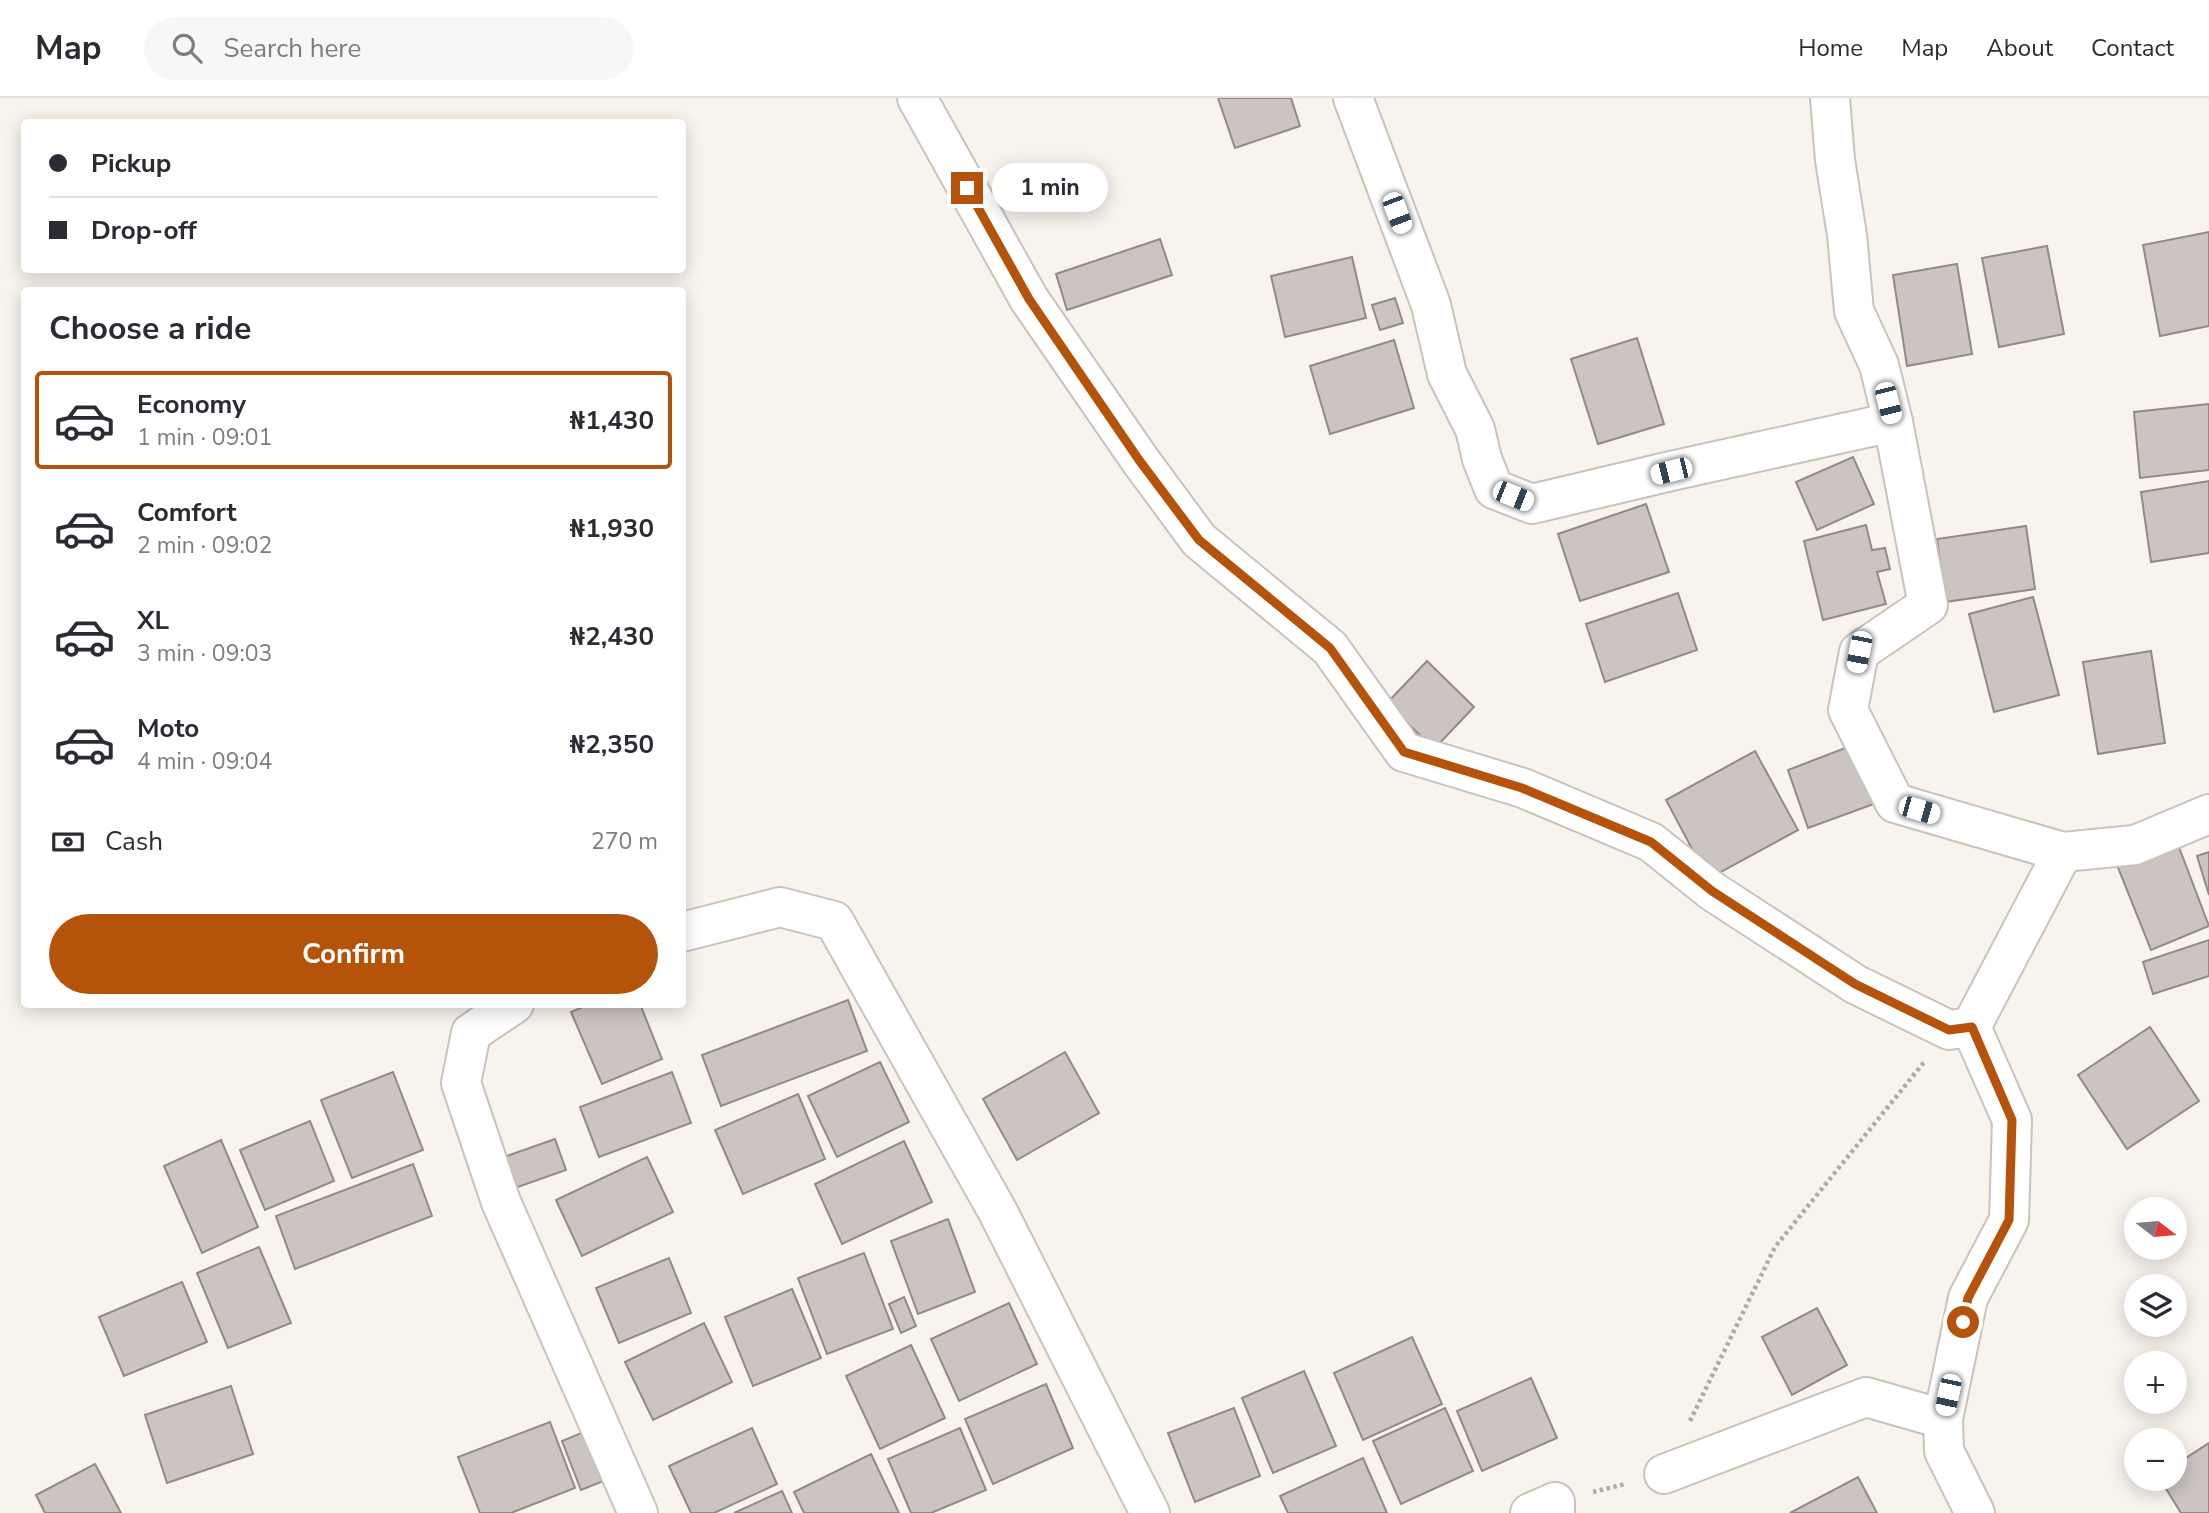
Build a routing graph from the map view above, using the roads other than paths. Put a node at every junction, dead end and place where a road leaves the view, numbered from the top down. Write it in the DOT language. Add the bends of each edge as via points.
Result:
graph roads {
  1 [pos="917,98"];
  2 [pos="1353,98"];
  3 [pos="1830,98"];
  4 [pos="1893,422"];
  5 [pos="2209,814"];
  6 [pos="2063,852"];
  7 [pos="686,931"];
  8 [pos="508,1008"];
  9 [pos="1960,1029"];
  10 [pos="1943,1419"];
  11 [pos="1664,1474"];
  12 [pos="638,1513"];
  13 [pos="1150,1513"];
  14 [pos="1975,1513"];
  1 -- 9 [label="street" via="1029,299 1139,460 1199,540 1330,648 1404,752 1522,788 1651,842 1712,891 1855,984"];
  2 -- 4 [label="street" via="1431,304 1447,374 1475,429 1494,489 1532,504"];
  3 -- 4 [label="street" via="1854,312 1879,365"];
  4 -- 6 [label="street" via="1927,605 1859,652 1848,710 1895,803"];
  5 -- 6 [label="street" via="2135,845"];
  6 -- 9 [label="street"];
  7 -- 13 [label="street" via="780,907 834,921 998,1212"];
  8 -- 12 [label="street" via="471,1033 461,1083 501,1202"];
  9 -- 10 [label="street" via="2012,1120 2009,1220 1968,1298"];
  10 -- 11 [label="street" via="1866,1397"];
  10 -- 14 [label="street" via="1944,1451"];
}
